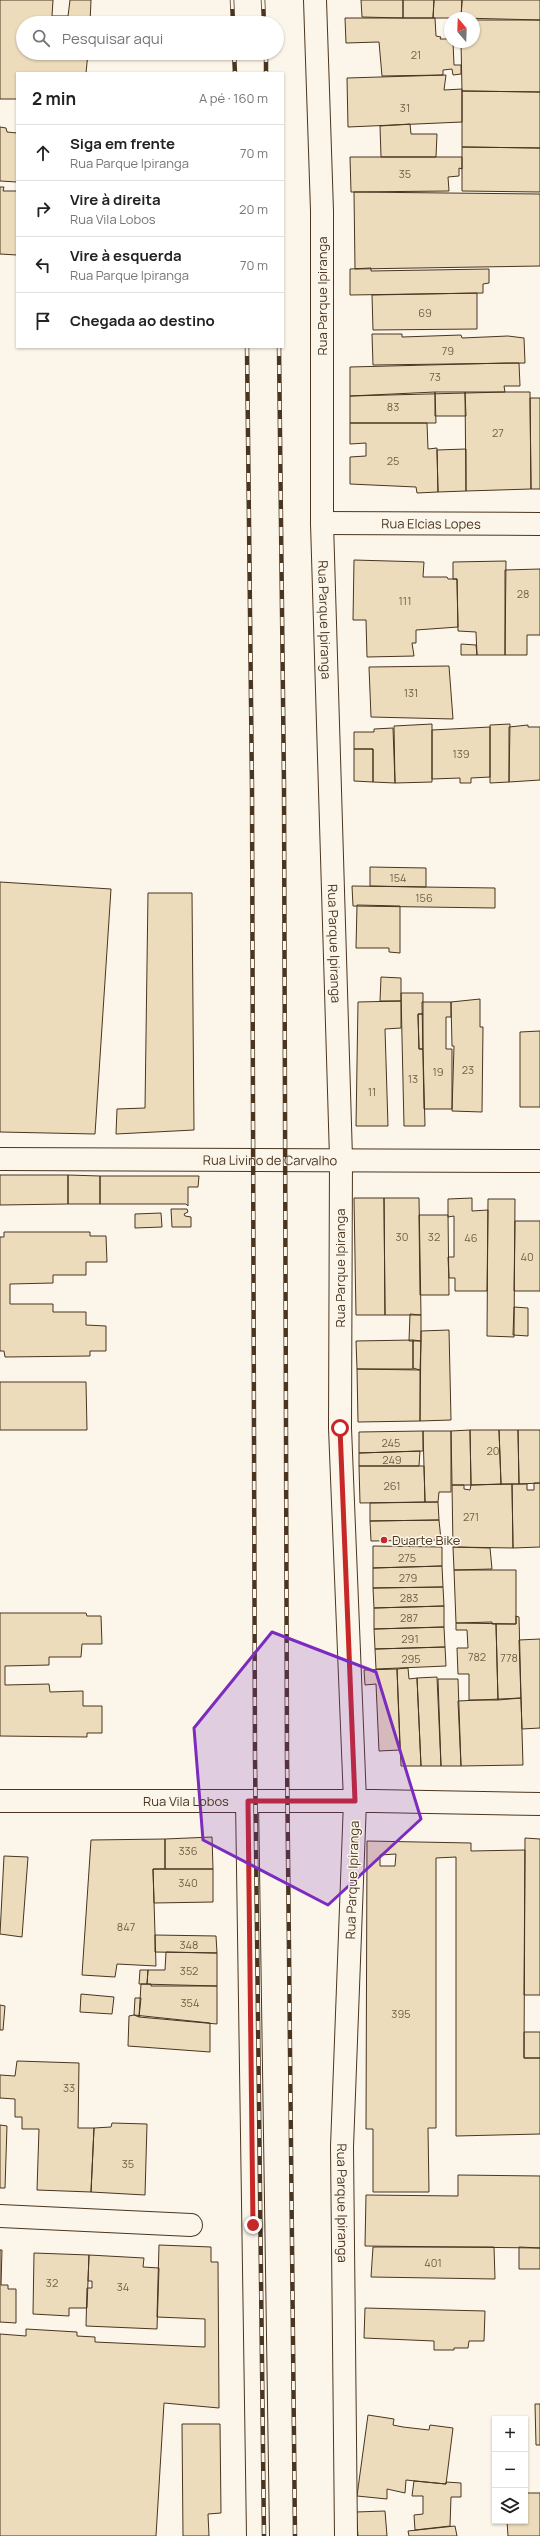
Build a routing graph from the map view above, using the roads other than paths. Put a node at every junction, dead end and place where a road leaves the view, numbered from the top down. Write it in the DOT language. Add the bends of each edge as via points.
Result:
graph roads {
  1 [pos="315,0"];
  2 [pos="322,523"];
  3 [pos="540,524"];
  4 [pos="341,1158"];
  5 [pos="0,1159"];
  6 [pos="540,1160"];
  7 [pos="0,1801"];
  8 [pos="248,1801"];
  9 [pos="355,1801"];
  10 [pos="540,1804"];
  11 [pos="0,2216"];
  12 [pos="191,2225"];
  13 [pos="258,2536"];
  14 [pos="346,2536"];
  1 -- 2 [label="street, Rua Parque Ipiranga" via="322,211"];
  2 -- 3 [label="street, Rua Elcias Lopes"];
  2 -- 4 [label="street, Rua Parque Ipiranga"];
  4 -- 5 [label="street, Rua Livino de Carvalho"];
  4 -- 6 [label="street, Rua Livino de Carvalho"];
  4 -- 9 [label="street, Rua Parque Ipiranga" via="340,1428"];
  7 -- 8 [label="street, Rua Vila Lobos"];
  8 -- 9 [label="street, Rua Vila Lobos"];
  8 -- 13 [label="street"];
  9 -- 10 [label="street, Rua Vila Lobos"];
  9 -- 14 [label="street, Rua Parque Ipiranga" via="342,2147"];
  11 -- 12 [label="street"];
}
